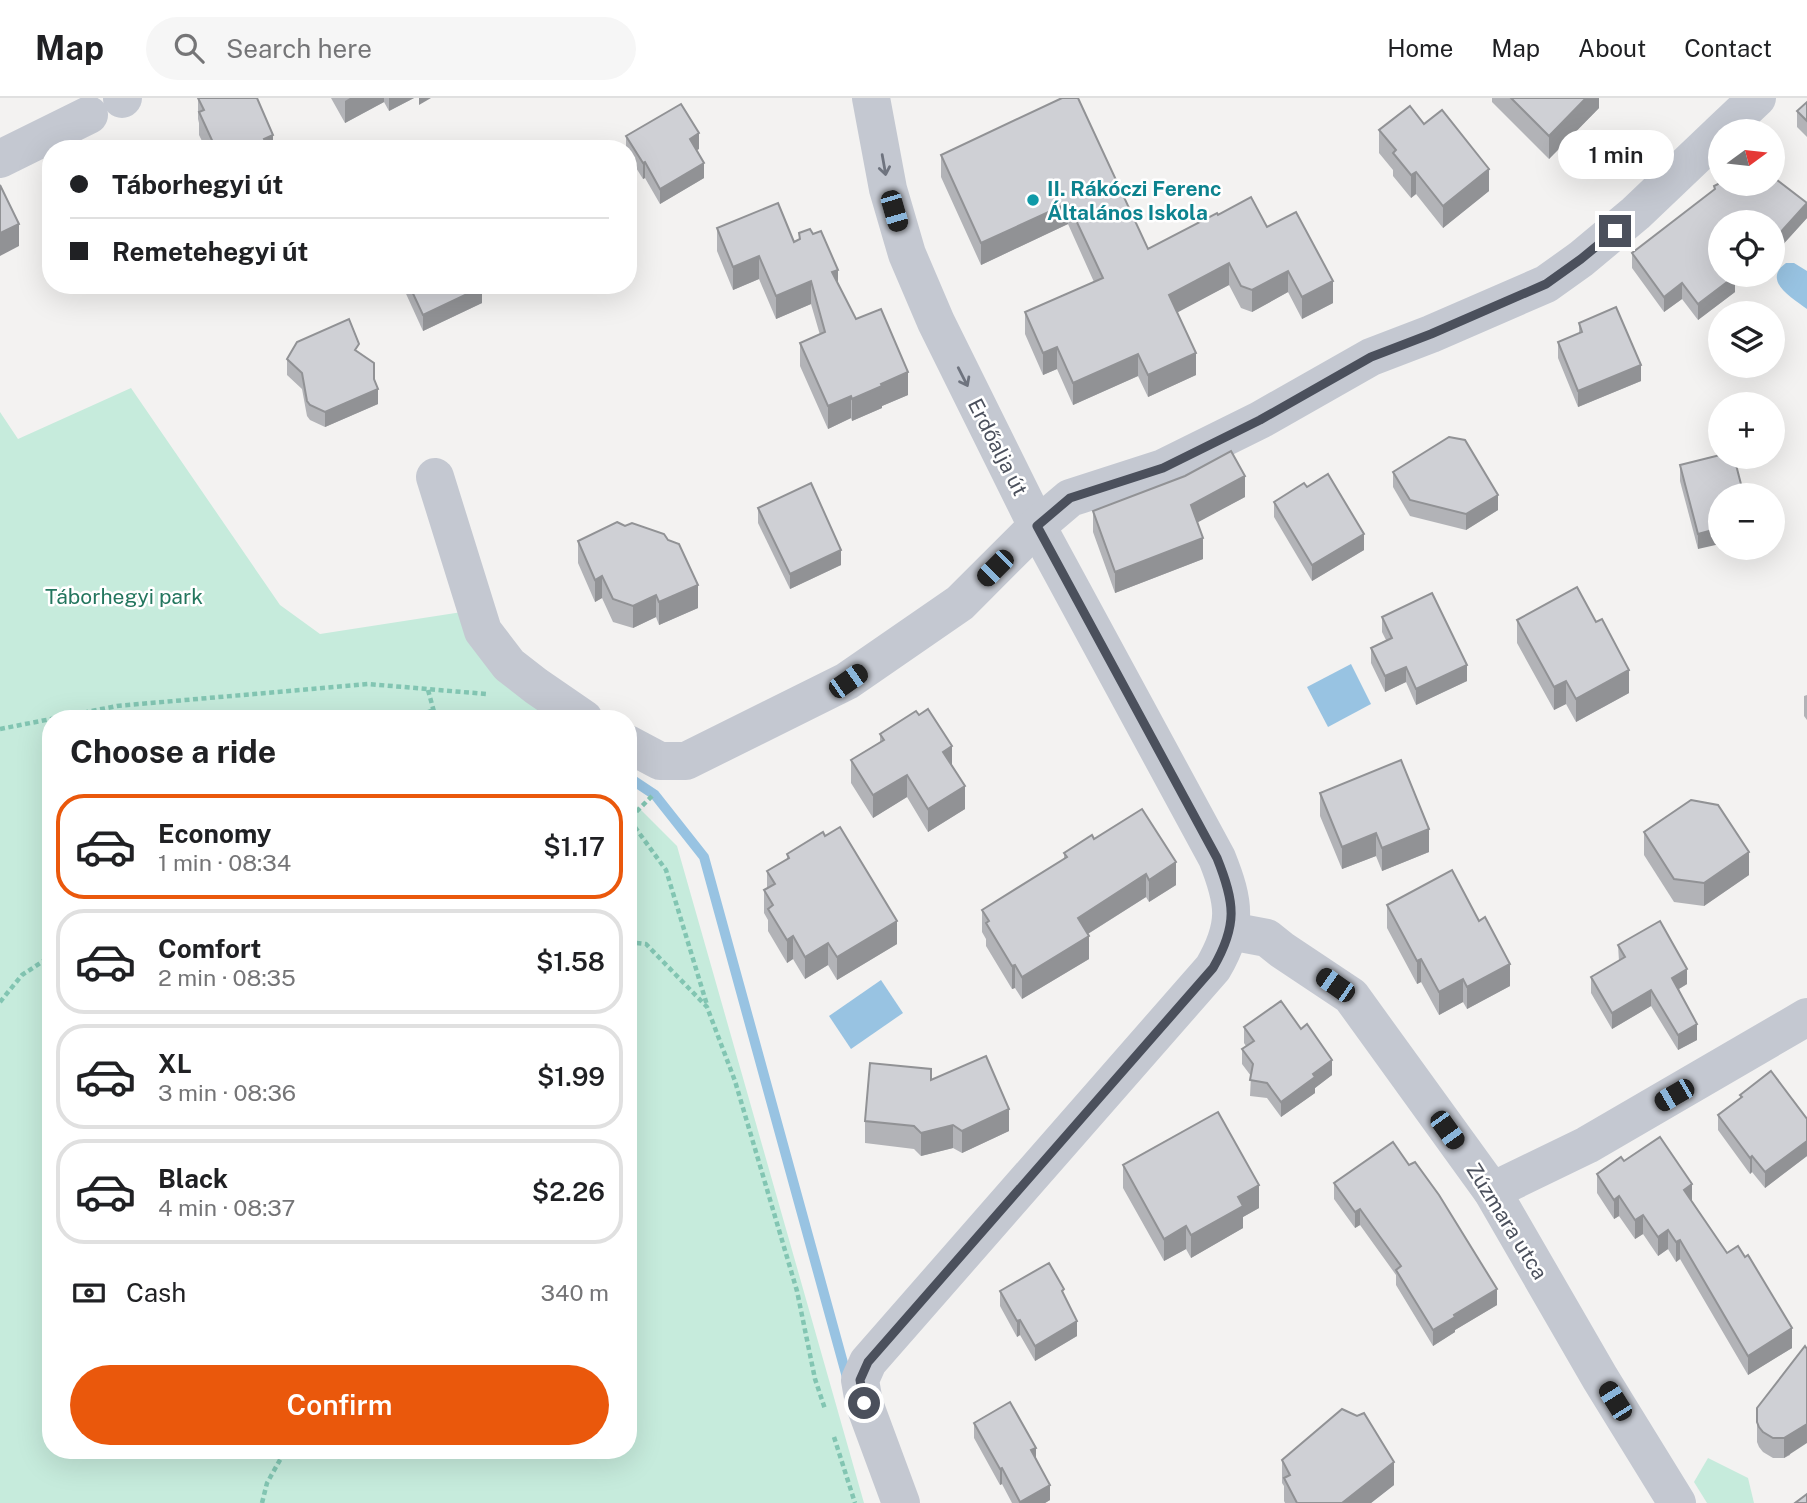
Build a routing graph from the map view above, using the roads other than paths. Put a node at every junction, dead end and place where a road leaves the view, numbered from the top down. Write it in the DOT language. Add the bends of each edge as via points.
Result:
graph roads {
  1 [pos="871,98"];
  2 [pos="1757,98"];
  3 [pos="111,104"];
  4 [pos="1735,119"];
  5 [pos="1708,144"];
  6 [pos="0,159"];
  7 [pos="435,477"];
  8 [pos="1037,526"];
  9 [pos="571,710"];
  10 [pos="637,749"];
  11 [pos="1230,931"];
  12 [pos="1807,1017"];
  13 [pos="1492,1192"];
  14 [pos="901,1503"];
  15 [pos="1677,1503"];
  1 -- 8 [label="street, Erdőalja út, one-way" via="888,189 907,254"];
  2 -- 4 [label="street"];
  3 -- 6 [label="street"];
  5 -- 8 [label="street" via="1636,213 1546,284 1371,357 1163,468 1070,498"];
  7 -- 9 [label="street" via="483,631 509,665"];
  8 -- 10 [label="street" via="960,603 848,681 687,761 660,761"];
  8 -- 11 [label="street, Erdőalja út" via="1217,858 1232,908"];
  11 -- 13 [label="street, Zúzmara utca" via="1267,938 1351,996"];
  11 -- 14 [label="street" via="1213,968 868,1362 860,1380 864,1403"];
  12 -- 13 [label="street" via="1587,1145"];
  13 -- 15 [label="street, Zúzmara utca"];
}
